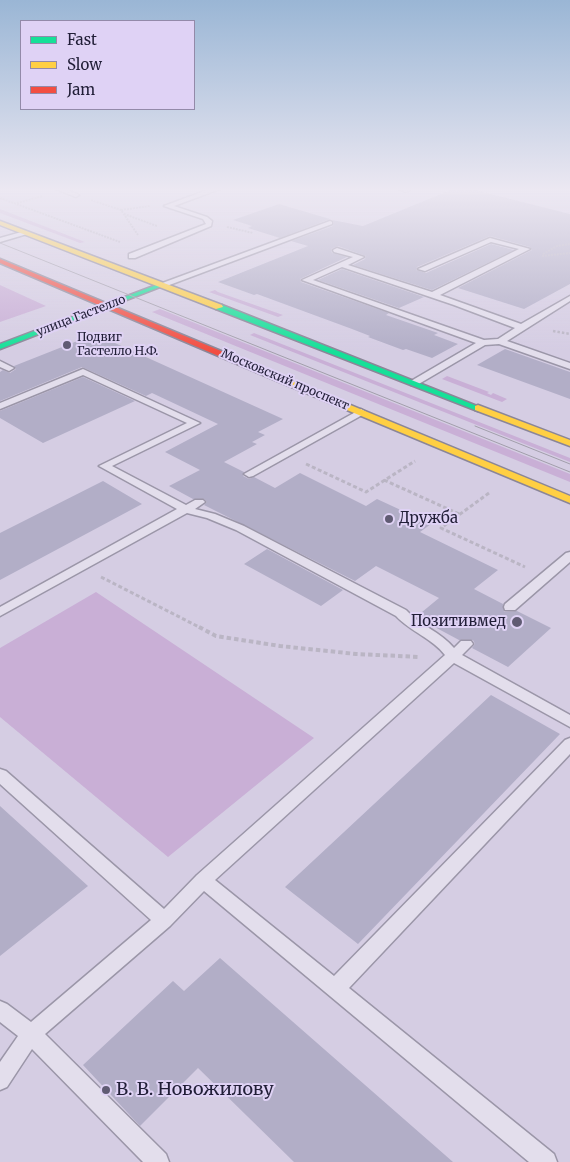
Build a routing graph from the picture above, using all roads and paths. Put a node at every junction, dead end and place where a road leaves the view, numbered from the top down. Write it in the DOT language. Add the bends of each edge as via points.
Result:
graph roads {
  1 [pos="51,243"];
  2 [pos="166,243"];
  3 [pos="273,243"];
  4 [pos="482,243"];
  5 [pos="503,243"];
  6 [pos="337,250"];
  7 [pos="132,256"];
  8 [pos="0,261"];
  9 [pos="342,265"];
  10 [pos="422,269"];
  11 [pos="161,285"];
  12 [pos="433,294"];
  13 [pos="570,298"];
  14 [pos="107,306"];
  15 [pos="520,327"];
  16 [pos="500,341"];
  17 [pos="483,343"];
  18 [pos="0,346"];
  19 [pos="570,366"];
  20 [pos="35,381"];
  21 [pos="414,382"];
  22 [pos="46,387"];
  23 [pos="0,406"];
  24 [pos="361,412"];
  25 [pos="570,443"];
  26 [pos="284,454"];
  27 [pos="415,461"];
  28 [pos="249,474"];
  29 [pos="384,480"];
  30 [pos="489,493"];
  31 [pos="570,500"];
  32 [pos="199,502"];
  33 [pos="187,510"];
  34 [pos="460,515"];
  35 [pos="570,556"];
  36 [pos="81,566"];
  37 [pos="546,577"];
  38 [pos="510,607"];
  39 [pos="0,612"];
  40 [pos="466,644"];
  41 [pos="453,656"];
  42 [pos="570,722"];
  43 [pos="570,744"];
  44 [pos="0,775"];
  45 [pos="203,880"];
  46 [pos="164,920"];
  47 [pos="335,989"];
  48 [pos="0,1010"];
  49 [pos="31,1034"];
  50 [pos="0,1080"];
  51 [pos="158,1162"];
  52 [pos="546,1162"];
  1 -- 11 [label="main road"];
  2 -- 7 [label="lane"];
  3 -- 11 [label="lane"];
  4 -- 10 [label="lane"];
  5 -- 12 [label="lane" via="526,249"];
  6 -- 9 [label="lane" via="360,257"];
  8 -- 14 [label="main road, Московский проспект"];
  9 -- 12 [label="lane"];
  9 -- 17 [label="lane" via="306,280"];
  11 -- 14 [label="main road, улица Гастелло"];
  11 -- 21 [label="main road"];
  12 -- 15 [label="lane"];
  13 -- 15 [label="lane"];
  14 -- 18 [label="main road, улица Гастелло"];
  14 -- 24 [label="main road, Московский проспект"];
  15 -- 16 [label="lane"];
  16 -- 17 [label="lane"];
  16 -- 19 [label="lane"];
  17 -- 21 [label="lane"];
  20 -- 22 [label="lane"];
  21 -- 25 [label="main road"];
  22 -- 23 [label="lane"];
  22 -- 33 [label="lane" via="83,372 195,423 104,466"];
  24 -- 26 [label="lane"];
  24 -- 31 [label="main road, Московский проспект"];
  26 -- 28 [label="lane"];
  26 -- 29 [label="path" via="366,492"];
  27 -- 29 [label="path"];
  29 -- 34 [label="path"];
  30 -- 34 [label="path"];
  32 -- 33 [label="lane"];
  33 -- 36 [label="lane"];
  33 -- 41 [label="lane" via="240,528 400,613 411,624 441,641"];
  34 -- 37 [label="path" via="442,528"];
  35 -- 37 [label="lane"];
  36 -- 39 [label="lane"];
  36 -- 41 [label="path" via="216,636 356,654"];
  37 -- 38 [label="lane"];
  40 -- 41 [label="lane"];
  41 -- 42 [label="lane"];
  41 -- 45 [label="lane"];
  43 -- 47 [label="lane"];
  44 -- 46 [label="lane"];
  45 -- 46 [label="lane"];
  45 -- 47 [label="lane"];
  46 -- 49 [label="lane"];
  47 -- 52 [label="lane"];
  48 -- 49 [label="lane"];
  49 -- 50 [label="lane"];
  49 -- 51 [label="lane"];
}
